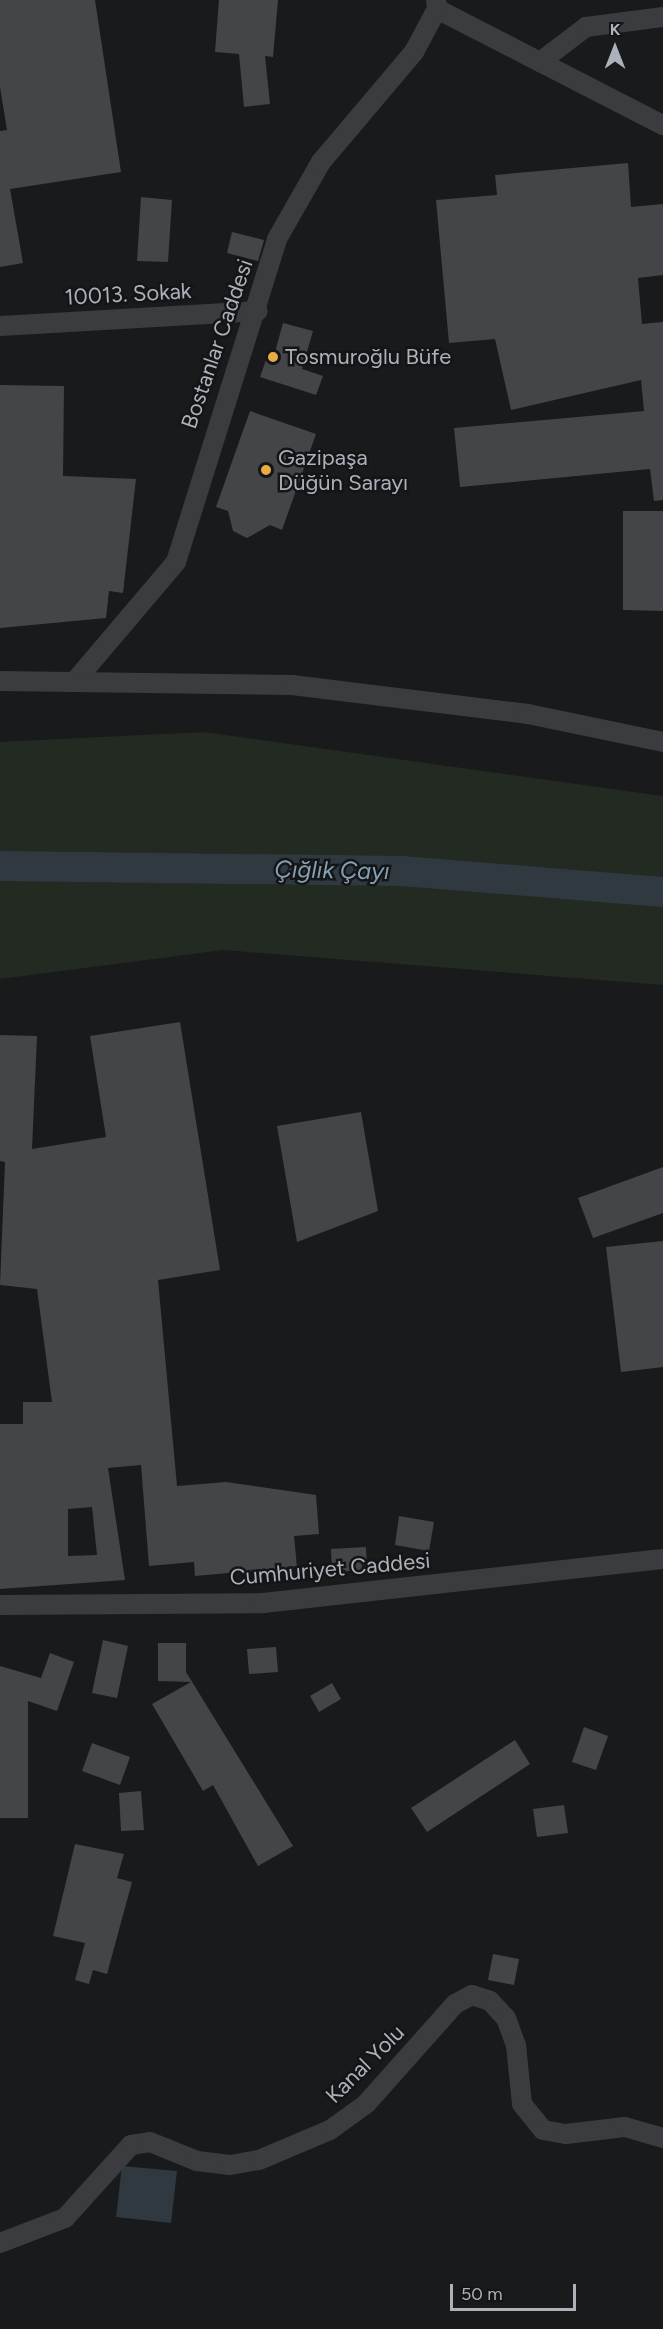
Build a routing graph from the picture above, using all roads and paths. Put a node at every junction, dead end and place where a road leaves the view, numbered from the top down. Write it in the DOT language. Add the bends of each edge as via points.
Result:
graph roads {
  1 [pos="437,4"];
  2 [pos="663,18"];
  3 [pos="540,62"];
  4 [pos="663,125"];
  5 [pos="258,311"];
  6 [pos="0,326"];
  7 [pos="76,680"];
  8 [pos="0,681"];
  9 [pos="663,742"];
  10 [pos="663,1559"];
  11 [pos="0,1605"];
  12 [pos="663,2138"];
  13 [pos="0,2243"];
  1 -- 3 [label="street"];
  1 -- 5 [label="street, Bostanlar Caddesi" via="391,83 321,162 277,239"];
  2 -- 3 [label="street" via="586,27"];
  3 -- 4 [label="street"];
  5 -- 6 [label="street, 10013. Sokak"];
  5 -- 7 [label="street, Bostanlar Caddesi" via="213,430 176,562"];
  7 -- 8 [label="street"];
  7 -- 9 [label="street" via="315,688 528,714"];
  10 -- 11 [label="street, Cumhuriyet Caddesi" via="263,1603"];
  12 -- 13 [label="street, Kanal Yolu" via="626,2127 566,2134 543,2130 522,2104 509,2024 490,2001 472,1995 455,2004 366,2104 330,2130 268,2157 230,2165 190,2159 150,2142 131,2145 65,2218"];
}
